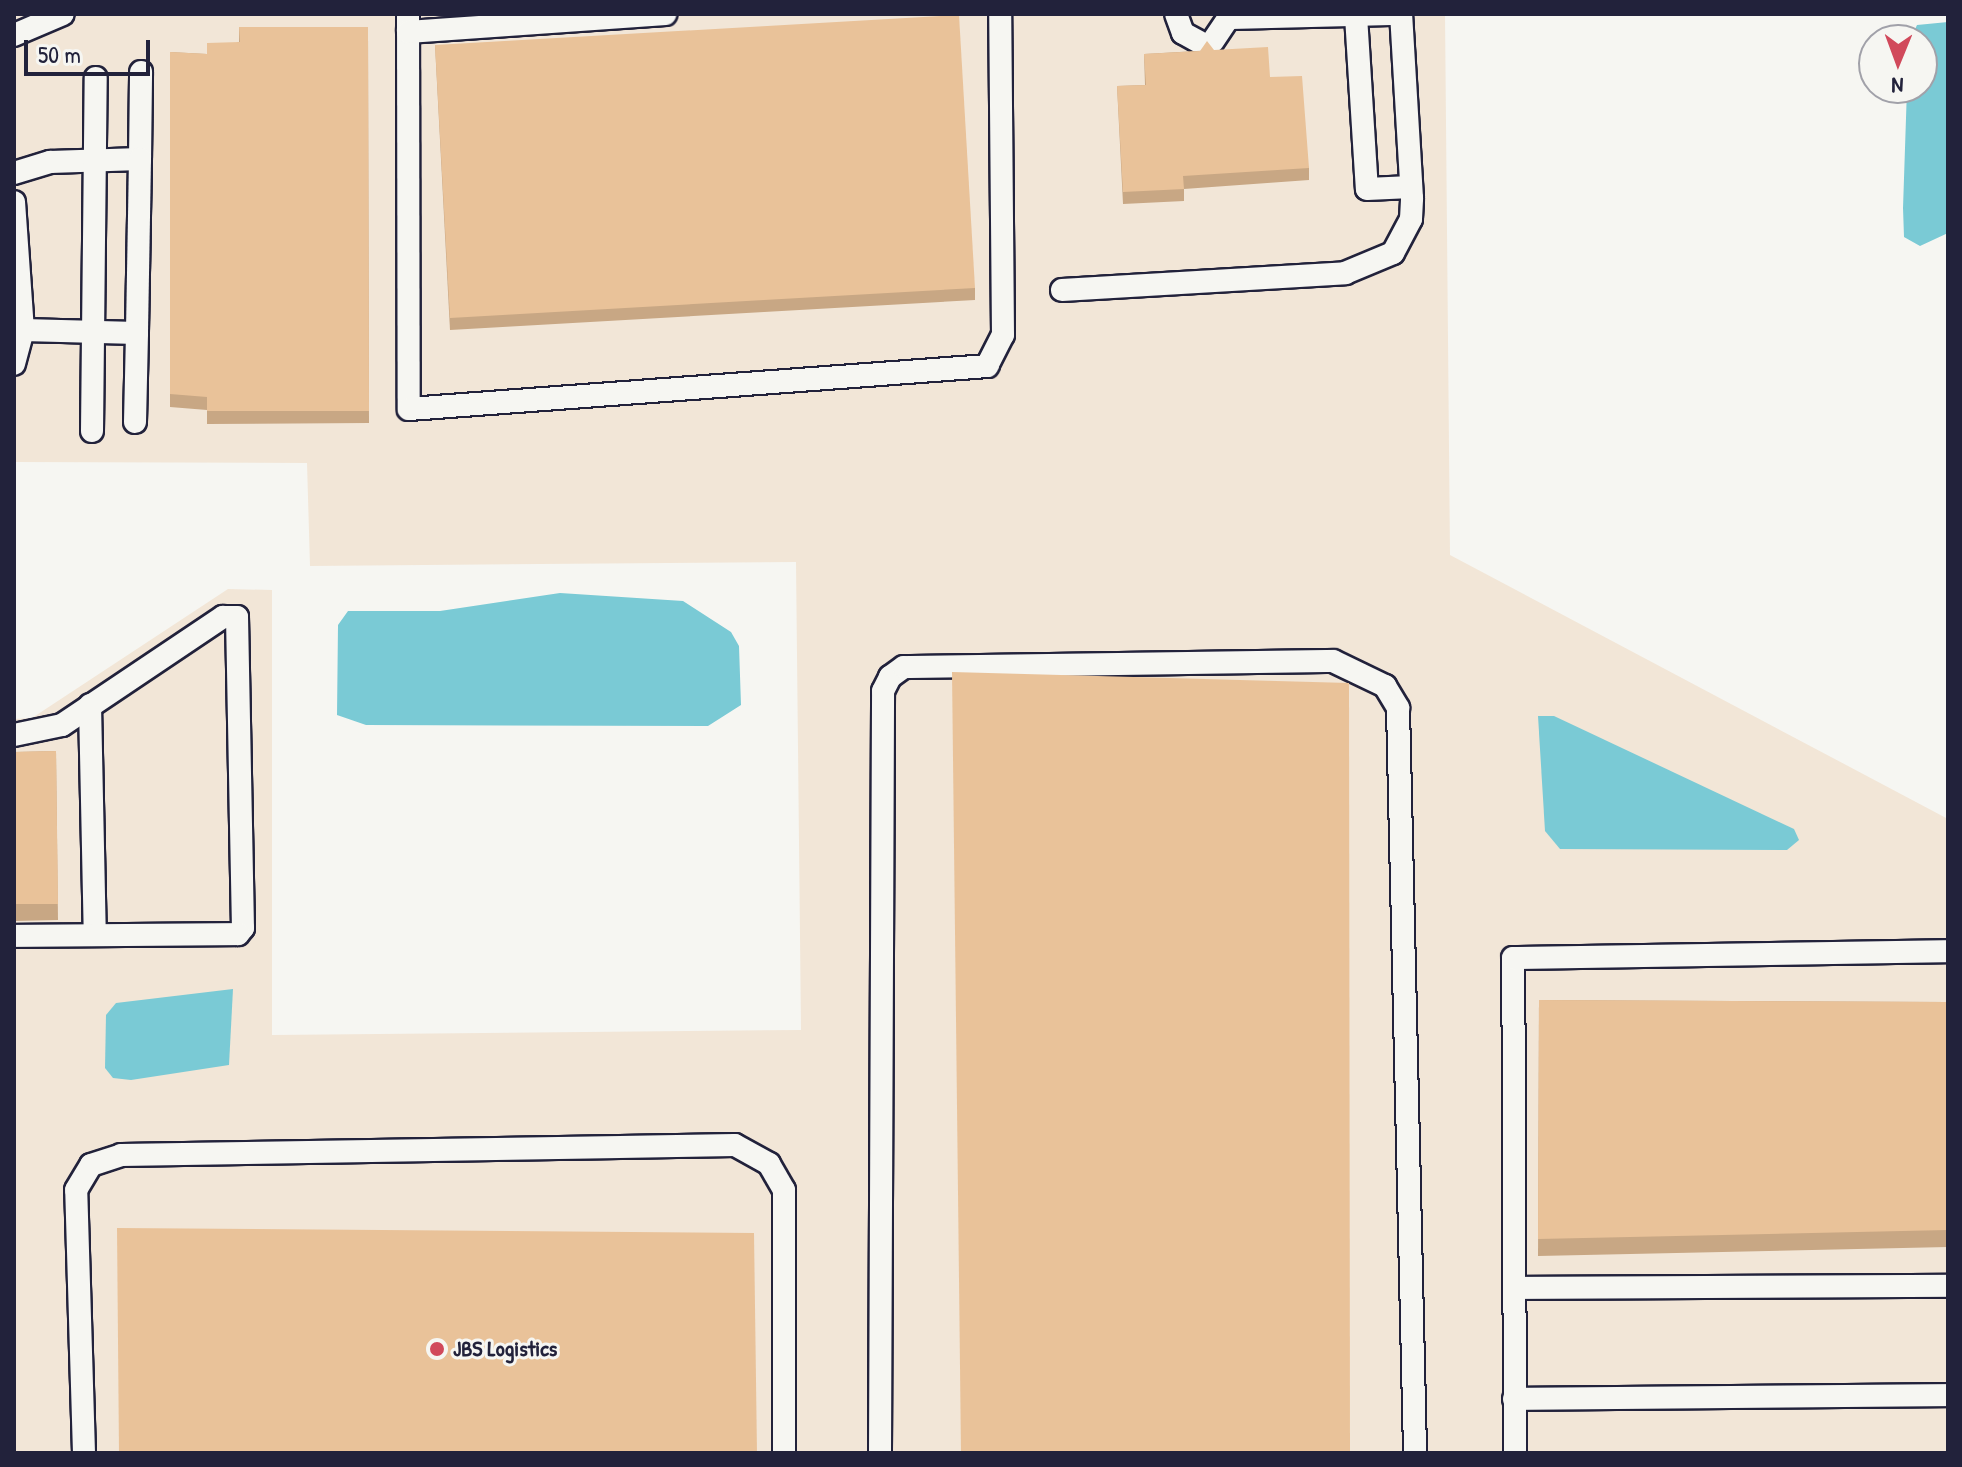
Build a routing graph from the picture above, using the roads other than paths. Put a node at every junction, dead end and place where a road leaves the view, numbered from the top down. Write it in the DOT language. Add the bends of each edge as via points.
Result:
graph roads {
  1 [pos="63,14"];
  2 [pos="665,14"];
  3 [pos="1000,14"];
  4 [pos="1176,14"];
  5 [pos="1391,14"];
  6 [pos="1401,14"];
  7 [pos="1231,16"];
  8 [pos="1356,16"];
  9 [pos="408,23"];
  10 [pos="14,35"];
  11 [pos="141,72"];
  12 [pos="96,78"];
  13 [pos="140,159"];
  14 [pos="95,160"];
  15 [pos="14,173"];
  16 [pos="1411,187"];
  17 [pos="14,202"];
  18 [pos="18,270"];
  19 [pos="1062,290"];
  20 [pos="23,330"];
  21 [pos="93,332"];
  22 [pos="137,333"];
  23 [pos="14,364"];
  24 [pos="135,422"];
  25 [pos="92,431"];
  26 [pos="90,705"];
  27 [pos="14,735"];
  28 [pos="95,935"];
  29 [pos="14,936"];
  30 [pos="1948,951"];
  31 [pos="1948,1286"];
  32 [pos="1514,1288"];
  33 [pos="1948,1395"];
  34 [pos="1514,1399"];
  35 [pos="84,1453"];
  36 [pos="784,1453"];
  37 [pos="880,1453"];
  38 [pos="1415,1453"];
  39 [pos="1515,1453"];
  1 -- 10 [label="street"];
  2 -- 9 [label="street"];
  3 -- 9 [label="street" via="1003,335 987,366 409,409"];
  4 -- 7 [label="street" via="1183,33 1206,42"];
  5 -- 8 [label="street"];
  6 -- 16 [label="street"];
  7 -- 8 [label="street"];
  8 -- 16 [label="street" via="1367,189"];
  11 -- 13 [label="street"];
  12 -- 14 [label="street"];
  13 -- 14 [label="street"];
  13 -- 22 [label="street"];
  14 -- 15 [label="street"];
  14 -- 21 [label="street"];
  16 -- 19 [label="street" via="1404,237 1393,253 1361,270"];
  17 -- 18 [label="street"];
  18 -- 20 [label="street"];
  20 -- 21 [label="street"];
  20 -- 23 [label="street"];
  21 -- 22 [label="street"];
  21 -- 25 [label="street"];
  22 -- 24 [label="street"];
  26 -- 27 [label="street" via="62,725"];
  26 -- 28 [label="street"];
  26 -- 28 [label="street" via="223,617 237,617 243,928 238,934"];
  28 -- 29 [label="street"];
  30 -- 32 [label="street" via="1513,958"];
  31 -- 32 [label="street"];
  32 -- 34 [label="street"];
  33 -- 34 [label="street"];
  34 -- 39 [label="street"];
  35 -- 36 [label="street" via="76,1190 91,1165 121,1155 735,1145 769,1164 784,1190"];
  37 -- 38 [label="street" via="883,691 890,677 904,667 1333,661 1385,686 1398,708"];
}
